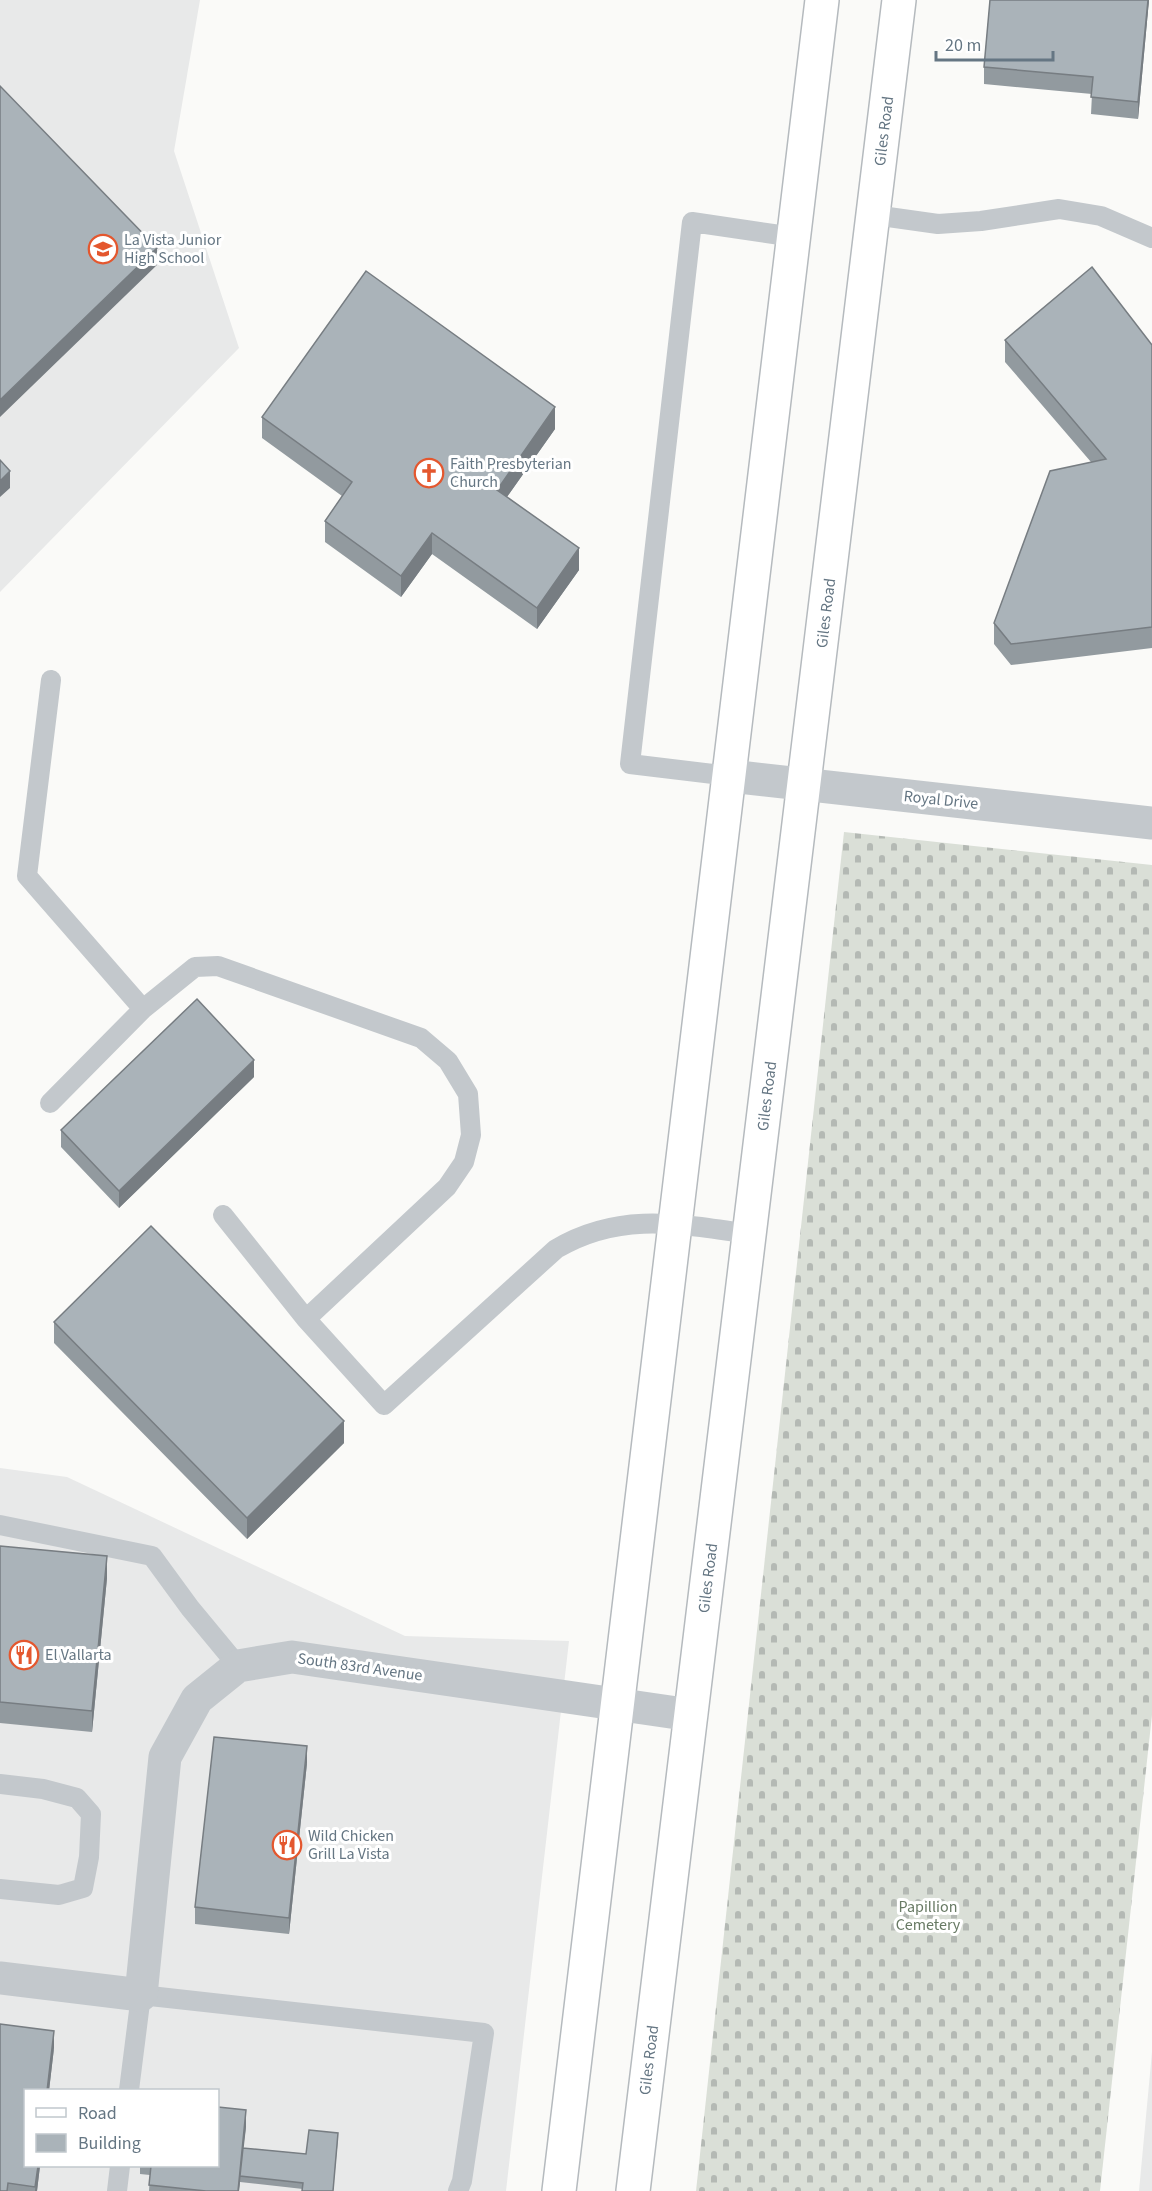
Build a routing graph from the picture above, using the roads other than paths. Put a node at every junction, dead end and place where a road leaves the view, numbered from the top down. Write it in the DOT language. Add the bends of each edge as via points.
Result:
graph roads {
  1 [pos="822,0"];
  2 [pos="899,0"];
  3 [pos="874,215"];
  4 [pos="794,237"];
  5 [pos="1152,238"];
  6 [pos="51,680"];
  7 [pos="730,776"];
  8 [pos="805,785"];
  9 [pos="1152,823"];
  10 [pos="143,1009"];
  11 [pos="50,1103"];
  12 [pos="223,1215"];
  13 [pos="676,1224"];
  14 [pos="750,1234"];
  15 [pos="306,1319"];
  16 [pos="0,1525"];
  17 [pos="238,1666"];
  18 [pos="618,1705"];
  19 [pos="691,1715"];
  20 [pos="0,1784"];
  21 [pos="0,1889"];
  22 [pos="0,1978"];
  23 [pos="141,1995"];
  24 [pos="129,2089"];
  25 [pos="120,2167"];
  26 [pos="117,2191"];
  27 [pos="458,2191"];
  28 [pos="559,2191"];
  29 [pos="633,2191"];
  1 -- 4 [label="main road"];
  2 -- 3 [label="main road, Giles Road"];
  3 -- 5 [label="lane" via="938,224 1059,209 1101,216"];
  3 -- 8 [label="main road, Giles Road"];
  4 -- 7 [label="main road"];
  4 -- 7 [label="lane" via="692,222 689,246 630,764"];
  6 -- 10 [label="lane" via="27,876"];
  7 -- 8 [label="street, Royal Drive"];
  7 -- 13 [label="main road"];
  8 -- 9 [label="street, Royal Drive"];
  8 -- 14 [label="main road, Giles Road"];
  10 -- 11 [label="lane"];
  10 -- 15 [label="lane" via="195,967 218,966 421,1038 448,1061 468,1094 471,1135 464,1162 447,1187"];
  12 -- 15 [label="lane"];
  13 -- 14 [label="lane"];
  13 -- 15 [label="lane" via="624,1224 589,1232 556,1249 384,1406"];
  13 -- 18 [label="main road"];
  14 -- 19 [label="main road, Giles Road"];
  16 -- 17 [label="lane" via="152,1556"];
  17 -- 18 [label="street, South 83rd Avenue" via="292,1657"];
  17 -- 23 [label="street, South 83rd Avenue" via="196,1699 165,1757"];
  18 -- 19 [label="street, South 83rd Avenue"];
  18 -- 28 [label="main road"];
  19 -- 29 [label="main road, Giles Road"];
  20 -- 21 [label="lane" via="77,1798 91,1814 83,1888 58,1895"];
  22 -- 23 [label="street"];
  23 -- 24 [label="lane"];
  23 -- 27 [label="lane" via="484,2033"];
  25 -- 26 [label="lane"];
}
